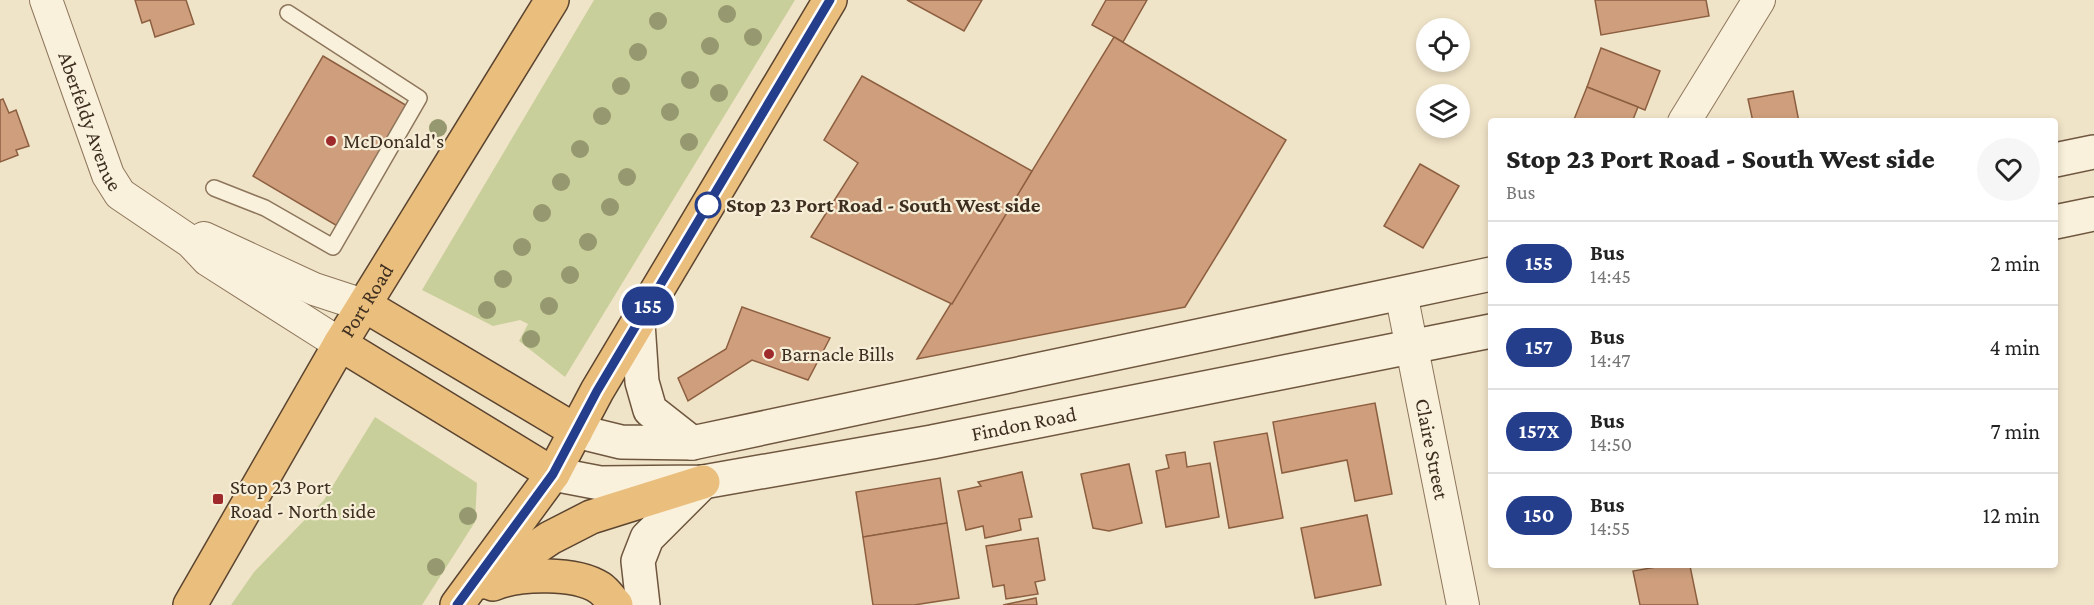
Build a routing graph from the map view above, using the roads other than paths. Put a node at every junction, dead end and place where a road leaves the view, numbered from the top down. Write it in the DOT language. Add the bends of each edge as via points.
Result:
graph roads {
  1 [pos="46,0"];
  2 [pos="552,0"];
  3 [pos="830,0"];
  4 [pos="1759,0"];
  5 [pos="288,13"];
  6 [pos="1686,118"];
  7 [pos="2094,152"];
  8 [pos="2058,158"];
  9 [pos="214,188"];
  10 [pos="2094,214"];
  11 [pos="2058,221"];
  12 [pos="191,242"];
  13 [pos="1488,275"];
  14 [pos="1401,293"];
  15 [pos="366,306"];
  16 [pos="638,323"];
  17 [pos="1488,332"];
  18 [pos="340,344"];
  19 [pos="1411,346"];
  20 [pos="576,431"];
  21 [pos="692,442"];
  22 [pos="553,474"];
  23 [pos="704,482"];
  24 [pos="459,602"];
  25 [pos="189,605"];
  26 [pos="616,605"];
  27 [pos="643,605"];
  28 [pos="1463,605"];
  1 -- 12 [label="street, Aberfeldy Avenue" via="108,175 120,194"];
  2 -- 15 [label="highway, Port Road"];
  3 -- 16 [label="highway"];
  4 -- 6 [label="street"];
  5 -- 9 [label="lane" via="419,99 333,247 265,208"];
  7 -- 8 [label="main road"];
  10 -- 11 [label="main road"];
  12 -- 15 [label="street, Aberfeldy Avenue" via="205,238 314,289"];
  12 -- 18 [label="street, Aberfeldy Avenue" via="208,260"];
  13 -- 14 [label="main road"];
  14 -- 19 [label="street, Claire Street"];
  14 -- 21 [label="main road"];
  15 -- 18 [label="highway, Port Road"];
  15 -- 20 [label="highway"];
  16 -- 20 [label="highway"];
  16 -- 21 [label="main road" via="642,382 650,410"];
  17 -- 19 [label="main road, Findon Road"];
  18 -- 22 [label="highway"];
  18 -- 25 [label="highway, Port Road"];
  19 -- 23 [label="main road, Findon Road" via="932,442"];
  19 -- 28 [label="street, Claire Street"];
  20 -- 21 [label="main road" via="621,442"];
  20 -- 22 [label="highway"];
  22 -- 23 [label="main road, Findon Road" via="621,484"];
  22 -- 24 [label="highway"];
  23 -- 24 [label="highway" via="591,517 550,538"];
  23 -- 27 [label="main road" via="647,538 638,561"];
  24 -- 26 [label="highway" via="504,579 551,574 599,587"];
}
